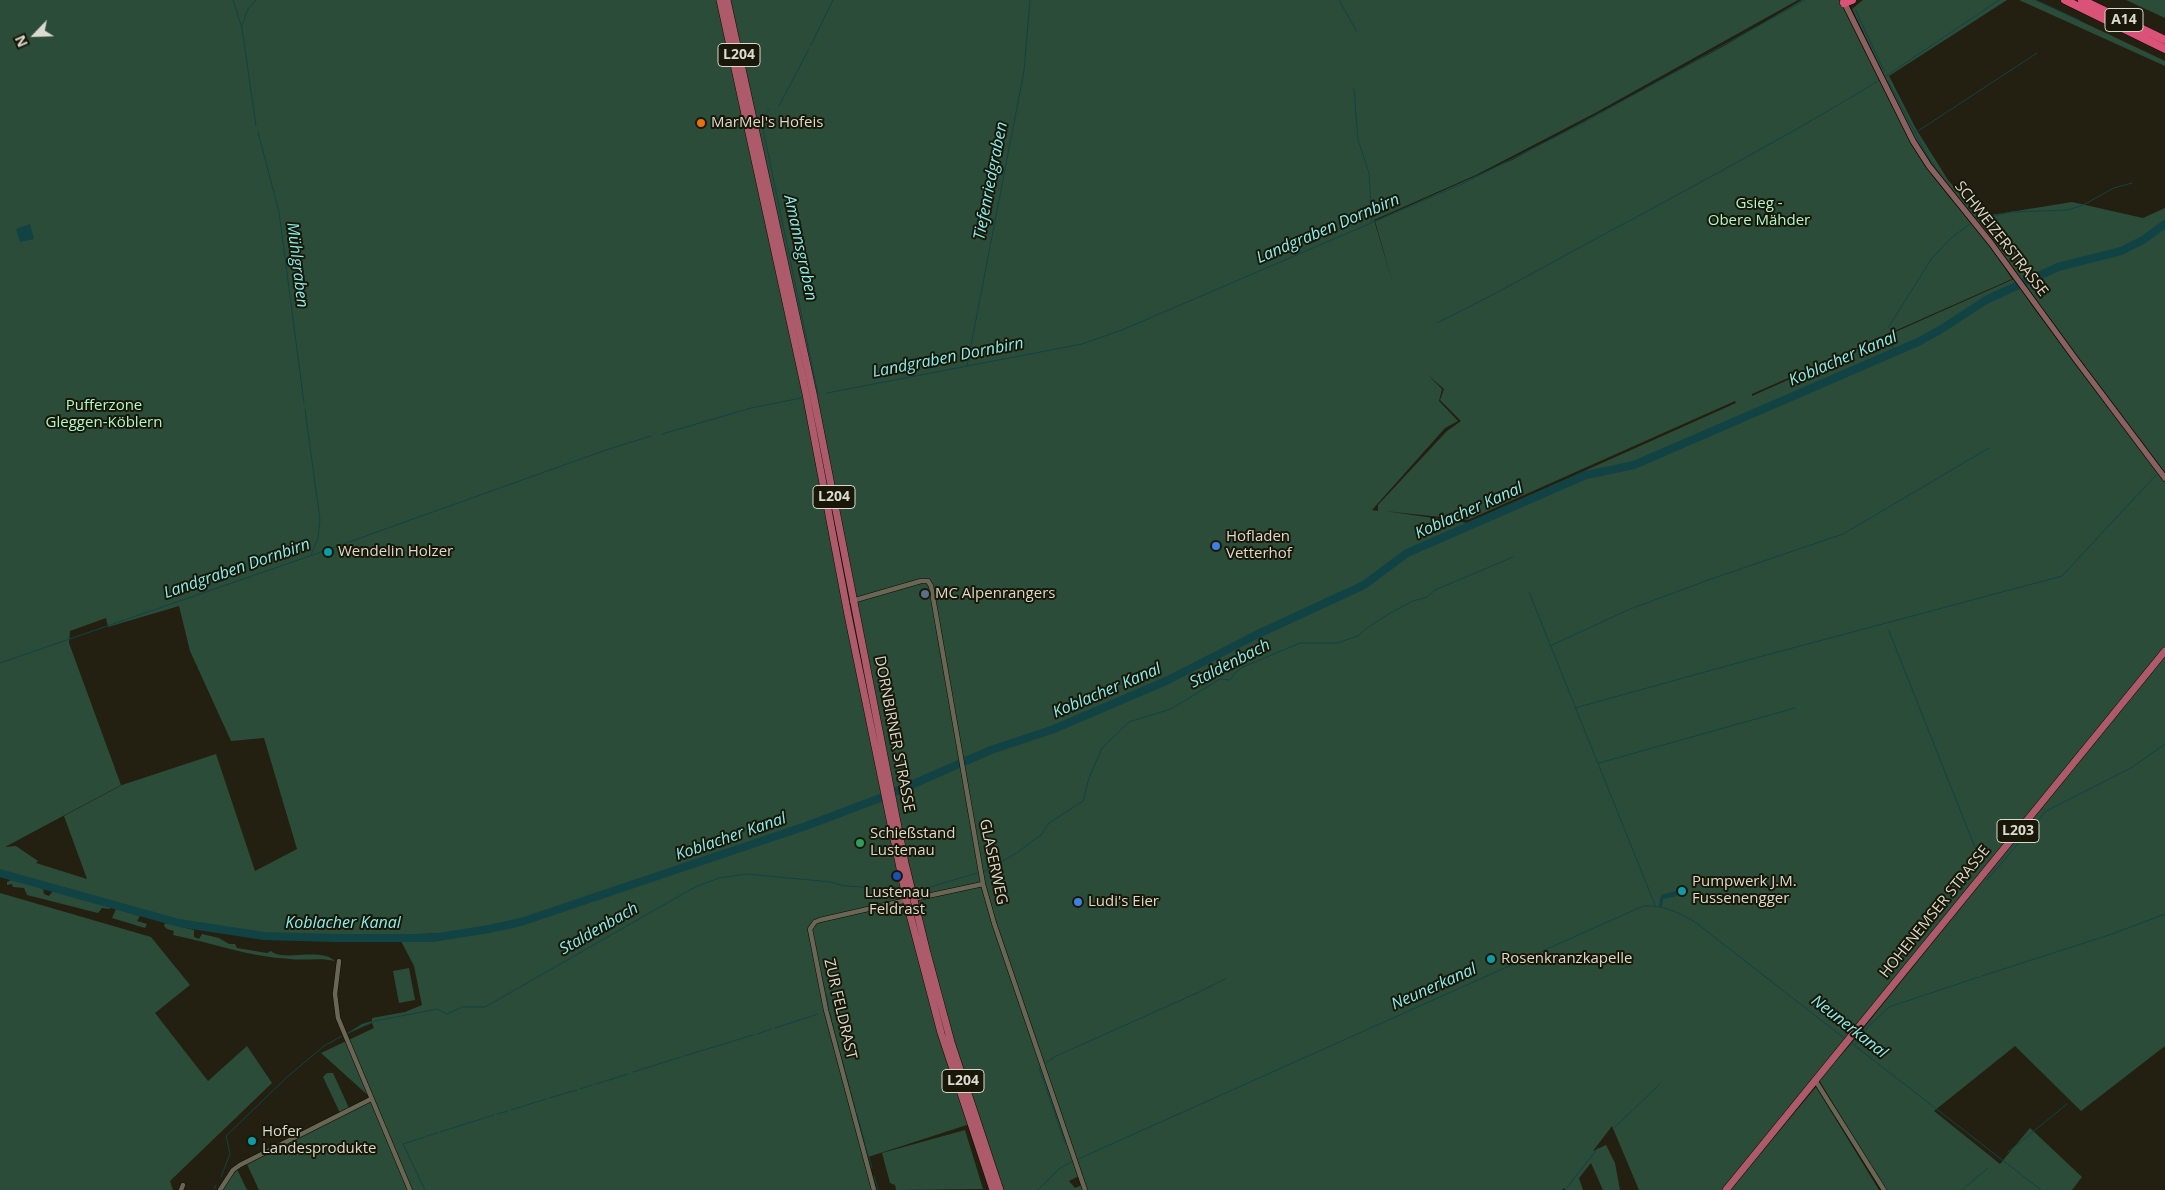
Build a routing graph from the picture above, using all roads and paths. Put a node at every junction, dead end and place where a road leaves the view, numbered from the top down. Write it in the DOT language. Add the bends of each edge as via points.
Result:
graph roads {
  1 [pos="720,0"];
  2 [pos="727,0"];
  3 [pos="2065,0"];
  4 [pos="2082,0"];
  5 [pos="1846,1"];
  6 [pos="2165,40"];
  7 [pos="2165,49"];
  8 [pos="809,394"];
  9 [pos="2165,478"];
  10 [pos="854,600"];
  11 [pos="846,602"];
  12 [pos="2165,650"];
  13 [pos="885,778"];
  14 [pos="890,806"];
  15 [pos="983,884"];
  16 [pos="918,898"];
  17 [pos="903,901"];
  18 [pos="339,961"];
  19 [pos="1815,1080"];
  20 [pos="371,1099"];
  21 [pos="220,1190"];
  22 [pos="410,1190"];
  23 [pos="874,1190"];
  24 [pos="993,1190"];
  25 [pos="1000,1190"];
  26 [pos="1086,1190"];
  27 [pos="1726,1190"];
  28 [pos="1884,1190"];
  1 -- 8 [label="main road, L204"];
  2 -- 8 [label="main road, L204"];
  3 -- 7 [label="highway, A14"];
  4 -- 6 [label="highway, A14"];
  5 -- 9 [label="main road, SCHWEIZERSTRASSE" via="1913,141 1929,166 1991,243"];
  8 -- 10 [label="main road, DORNBIRNER STRASSE / L204"];
  8 -- 11 [label="main road, DORNBIRNER STRASSE / L204"];
  10 -- 11 [label="street"];
  10 -- 13 [label="main road, DORNBIRNER STRASSE / L204"];
  10 -- 15 [label="street, GLASERWEG" via="928,581"];
  11 -- 13 [label="main road, DORNBIRNER STRASSE / L204"];
  12 -- 19 [label="main road, HOHENEMSER STRASSE / L203"];
  13 -- 14 [label="main road, DORNBIRNER STRASSE / L204"];
  14 -- 24 [label="main road, DORNBIRNER STRASSE / L204" via="916,937 941,1033"];
  14 -- 25 [label="main road, DORNBIRNER STRASSE / L204" via="938,998"];
  15 -- 16 [label="street"];
  15 -- 26 [label="street, GLASERWEG"];
  17 -- 23 [label="street, ZUR FELDRAST" via="820,920 810,929 826,1010"];
  18 -- 20 [label="street" via="335,994 338,1018"];
  19 -- 27 [label="main road, HOHENEMSER STRASSE / L203"];
  19 -- 28 [label="street"];
  20 -- 21 [label="street" via="240,1165"];
  20 -- 22 [label="street"];
}
